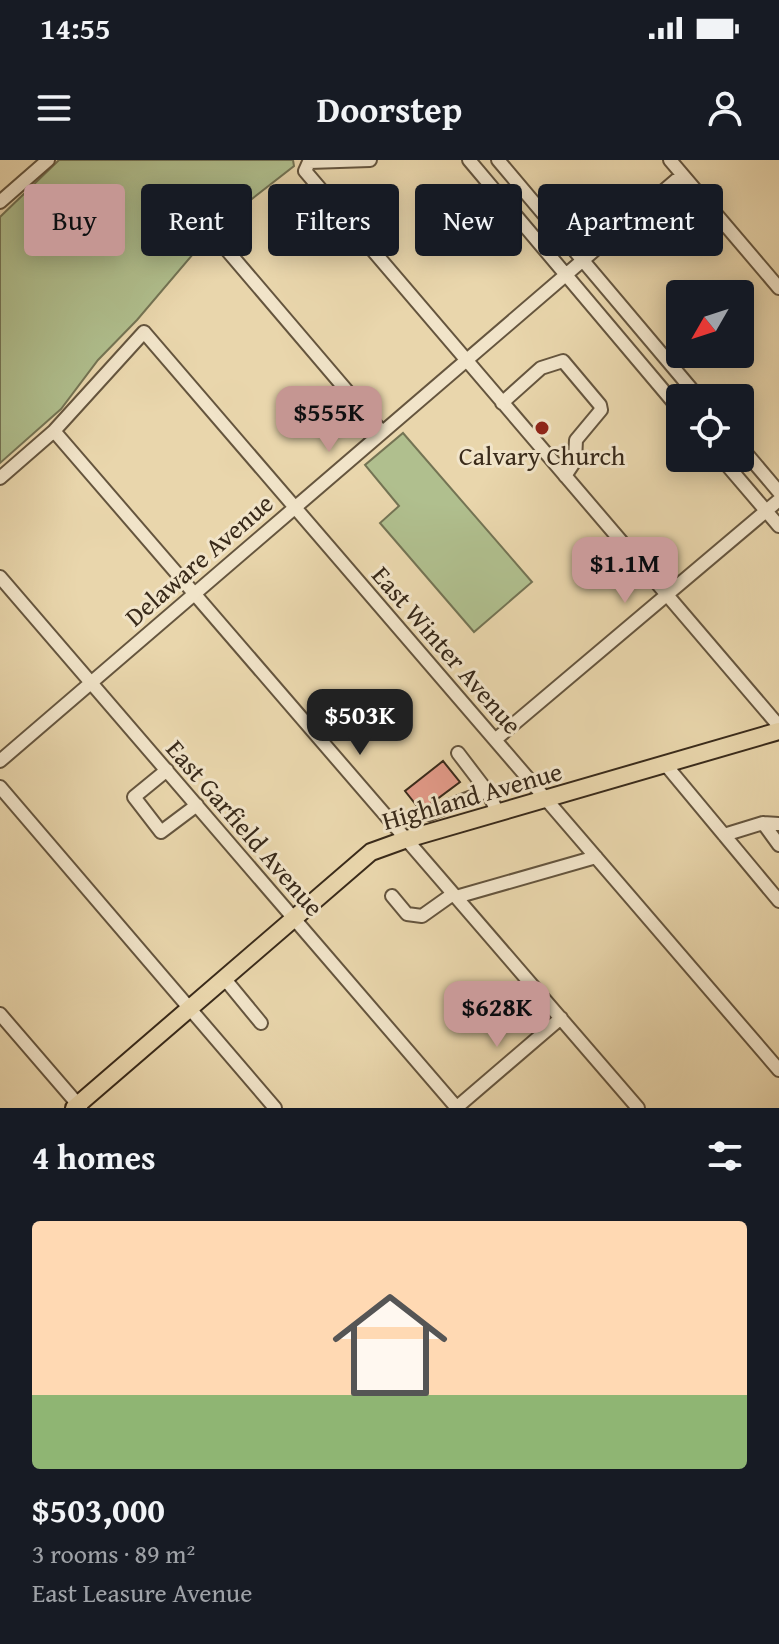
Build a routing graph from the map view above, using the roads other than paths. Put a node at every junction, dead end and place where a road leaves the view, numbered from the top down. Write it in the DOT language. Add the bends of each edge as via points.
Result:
graph roads {
  1 [pos="48,160"];
  2 [pos="370,160"];
  3 [pos="469,160"];
  4 [pos="498,160"];
  5 [pos="670,160"];
  6 [pos="682,175"];
  7 [pos="0,202"];
  8 [pos="232,256"];
  9 [pos="582,260"];
  10 [pos="565,274"];
  11 [pos="779,288"];
  12 [pos="466,360"];
  13 [pos="687,384"];
  14 [pos="666,393"];
  15 [pos="502,403"];
  16 [pos="54,431"];
  17 [pos="382,432"];
  18 [pos="754,463"];
  19 [pos="733,472"];
  20 [pos="565,476"];
  21 [pos="0,478"];
  22 [pos="779,492"];
  23 [pos="779,500"];
  24 [pos="295,507"];
  25 [pos="766,511"];
  26 [pos="779,526"];
  27 [pos="0,577"];
  28 [pos="195,592"];
  29 [pos="666,595"];
  30 [pos="90,683"];
  31 [pos="779,728"];
  32 [pos="496,739"];
  33 [pos="458,753"];
  34 [pos="0,761"];
  35 [pos="665,764"];
  36 [pos="167,770"];
  37 [pos="0,787"];
  38 [pos="487,791"];
  39 [pos="546,799"];
  40 [pos="197,805"];
  41 [pos="498,813"];
  42 [pos="429,814"];
  43 [pos="763,823"];
  44 [pos="779,824"];
  45 [pos="724,835"];
  46 [pos="407,839"];
  47 [pos="779,845"];
  48 [pos="596,857"];
  49 [pos="454,895"];
  50 [pos="392,896"];
  51 [pos="779,901"];
  52 [pos="294,918"];
  53 [pos="224,978"];
  54 [pos="189,1007"];
  55 [pos="0,1014"];
  56 [pos="561,1018"];
  57 [pos="261,1023"];
  58 [pos="779,1070"];
  59 [pos="78,1107"];
  60 [pos="275,1108"];
  61 [pos="457,1108"];
  62 [pos="638,1108"];
  1 -- 7 [label="street"];
  2 -- 12 [label="street" via="313,161 305,171"];
  3 -- 10 [label="street"];
  4 -- 9 [label="street"];
  5 -- 6 [label="street"];
  6 -- 9 [label="street, Delaware Avenue"];
  6 -- 11 [label="street"];
  8 -- 17 [label="street"];
  9 -- 10 [label="street, Delaware Avenue"];
  9 -- 13 [label="street"];
  10 -- 12 [label="street, Delaware Avenue"];
  10 -- 14 [label="street"];
  12 -- 15 [label="street"];
  12 -- 17 [label="street, Delaware Avenue"];
  15 -- 20 [label="street"];
  15 -- 20 [label="street" via="541,368 563,361 601,410 576,440 575,461"];
  16 -- 21 [label="street"];
  16 -- 24 [label="street, East Winter Avenue" via="144,332"];
  16 -- 28 [label="street"];
  17 -- 24 [label="street, Delaware Avenue"];
  18 -- 22 [label="street"];
  19 -- 25 [label="street"];
  20 -- 29 [label="street"];
  23 -- 25 [label="street"];
  24 -- 28 [label="street, Delaware Avenue"];
  24 -- 32 [label="street, East Winter Avenue"];
  25 -- 26 [label="street"];
  25 -- 29 [label="street"];
  27 -- 30 [label="street, East Garfield Avenue"];
  28 -- 30 [label="street, Delaware Avenue"];
  28 -- 46 [label="street"];
  29 -- 31 [label="street"];
  29 -- 32 [label="street"];
  30 -- 34 [label="street, Delaware Avenue"];
  30 -- 36 [label="street, East Garfield Avenue"];
  31 -- 35 [label="main road, Highland Avenue"];
  32 -- 39 [label="street, East Winter Avenue"];
  33 -- 38 [label="street"];
  35 -- 39 [label="main road, Highland Avenue"];
  35 -- 45 [label="street"];
  36 -- 40 [label="street, East Garfield Avenue"];
  36 -- 40 [label="street" via="134,797 161,832"];
  37 -- 54 [label="street"];
  38 -- 41 [label="street"];
  38 -- 42 [label="street"];
  39 -- 41 [label="main road, Highland Avenue"];
  39 -- 48 [label="street, East Winter Avenue"];
  40 -- 52 [label="street, East Garfield Avenue"];
  41 -- 46 [label="main road, Highland Avenue"];
  43 -- 44 [label="street"];
  43 -- 45 [label="street"];
  43 -- 47 [label="street"];
  45 -- 51 [label="street"];
  46 -- 49 [label="street"];
  46 -- 52 [label="main road, Highland Avenue" via="371,852"];
  48 -- 49 [label="street"];
  48 -- 58 [label="street, East Winter Avenue"];
  49 -- 50 [label="street" via="422,916 407,914"];
  49 -- 56 [label="street"];
  52 -- 53 [label="main road, Highland Avenue"];
  52 -- 61 [label="street, East Garfield Avenue"];
  53 -- 54 [label="main road, Highland Avenue"];
  53 -- 57 [label="street"];
  54 -- 59 [label="main road, Highland Avenue"];
  54 -- 60 [label="street"];
  55 -- 59 [label="street"];
  56 -- 61 [label="street"];
  56 -- 62 [label="street"];
}
